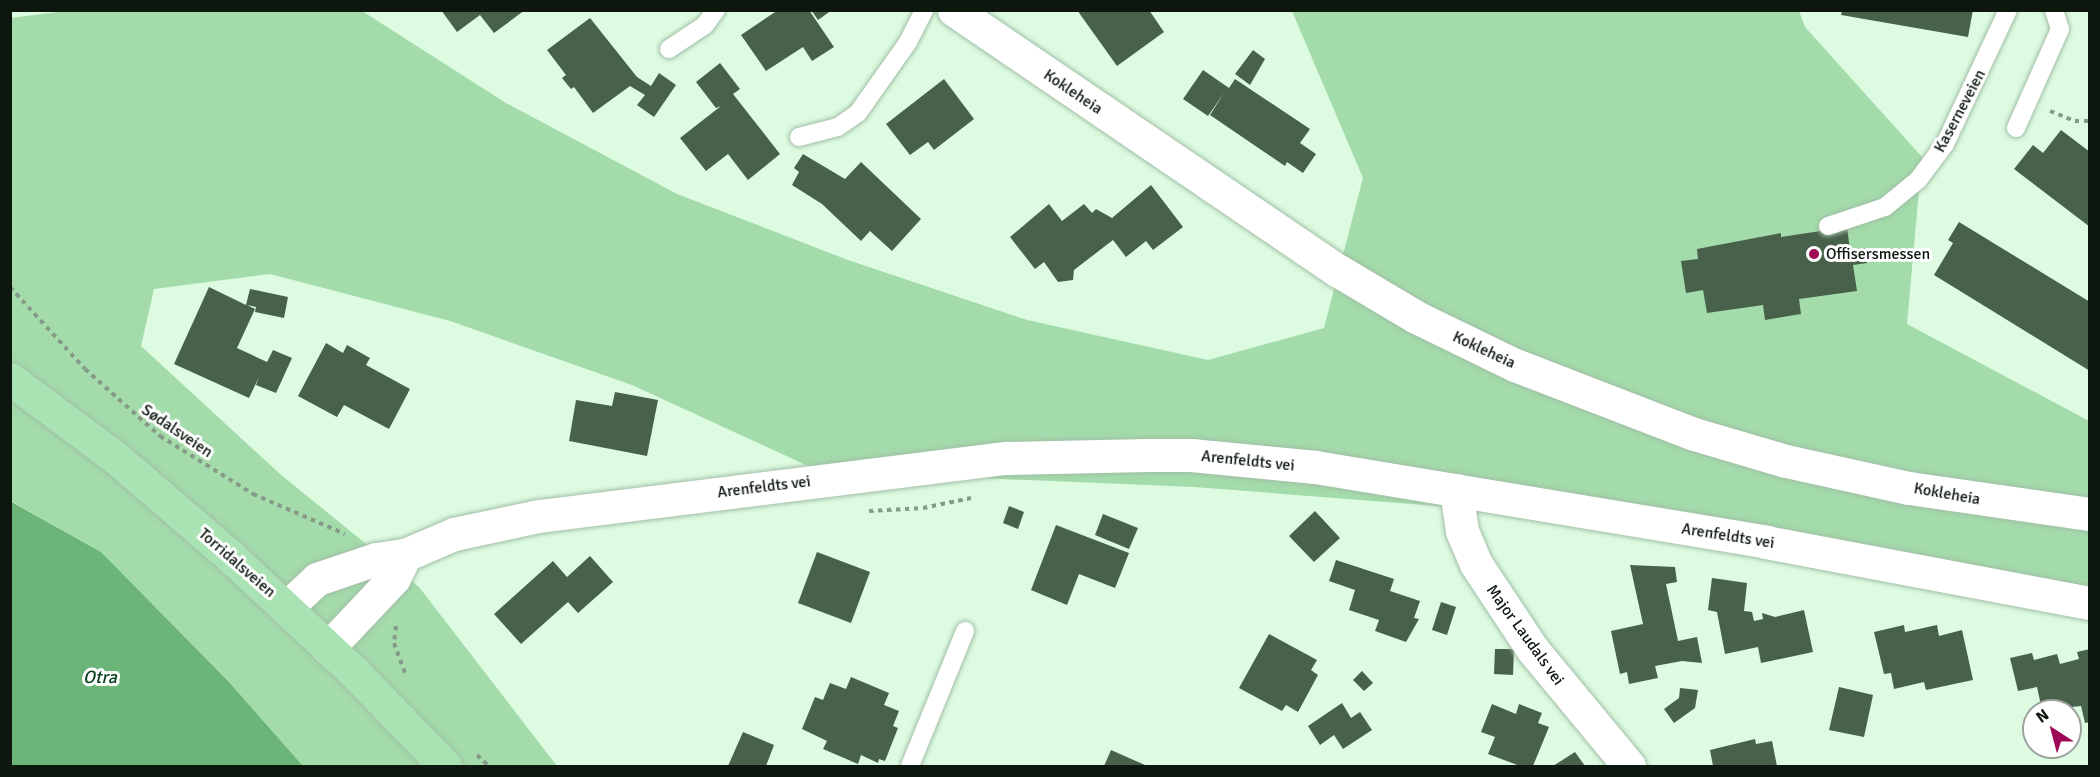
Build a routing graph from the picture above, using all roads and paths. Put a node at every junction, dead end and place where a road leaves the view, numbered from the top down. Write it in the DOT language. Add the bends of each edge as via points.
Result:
graph roads {
  1 [pos="716,10"];
  2 [pos="924,10"];
  3 [pos="954,10"];
  4 [pos="2008,10"];
  5 [pos="2054,10"];
  6 [pos="669,49"];
  7 [pos="2027,101"];
  8 [pos="2090,121"];
  9 [pos="2016,128"];
  10 [pos="799,137"];
  11 [pos="1828,226"];
  12 [pos="10,287"];
  13 [pos="10,379"];
  14 [pos="1456,490"];
  15 [pos="977,495"];
  16 [pos="857,511"];
  17 [pos="2090,514"];
  18 [pos="352,537"];
  19 [pos="405,555"];
  20 [pos="2090,603"];
  21 [pos="287,607"];
  22 [pos="398,617"];
  23 [pos="965,631"];
  24 [pos="328,648"];
  25 [pos="410,683"];
  26 [pos="474,752"];
  27 [pos="445,766"];
  28 [pos="489,766"];
  29 [pos="910,766"];
  30 [pos="1626,766"];
  1 -- 6 [label="lane" via="705,25"];
  2 -- 10 [label="lane" via="908,42 858,113 838,127"];
  3 -- 17 [label="street, Kokleheia" via="1337,270 1416,317 1515,365 1694,434 1786,461 1909,488"];
  4 -- 11 [label="lane, Kaserneveien" via="1945,144 1918,180 1885,207"];
  5 -- 7 [label="lane" via="2060,29"];
  7 -- 8 [label="path" via="2075,121"];
  7 -- 9 [label="lane"];
  12 -- 18 [label="path, Sødalsveien" via="85,369 160,436 253,494"];
  13 -- 21 [label="main road, Torridalsveien" via="116,458"];
  14 -- 19 [label="street, Arenfeldts vei" via="1315,468 1191,455 1007,458 539,516 454,534"];
  14 -- 20 [label="street, Arenfeldts vei" via="1766,542"];
  14 -- 30 [label="street, Major Laudals vei" via="1462,531 1476,564 1533,650"];
  15 -- 16 [label="path" via="923,508"];
  19 -- 21 [label="street, Arenfeldts vei" via="317,579"];
  19 -- 24 [label="street" via="394,578"];
  21 -- 24 [label="main road, Torridalsveien"];
  22 -- 25 [label="path" via="394,642"];
  23 -- 29 [label="lane"];
  24 -- 27 [label="main road, Torridalsveien"];
  26 -- 28 [label="path"];
}
